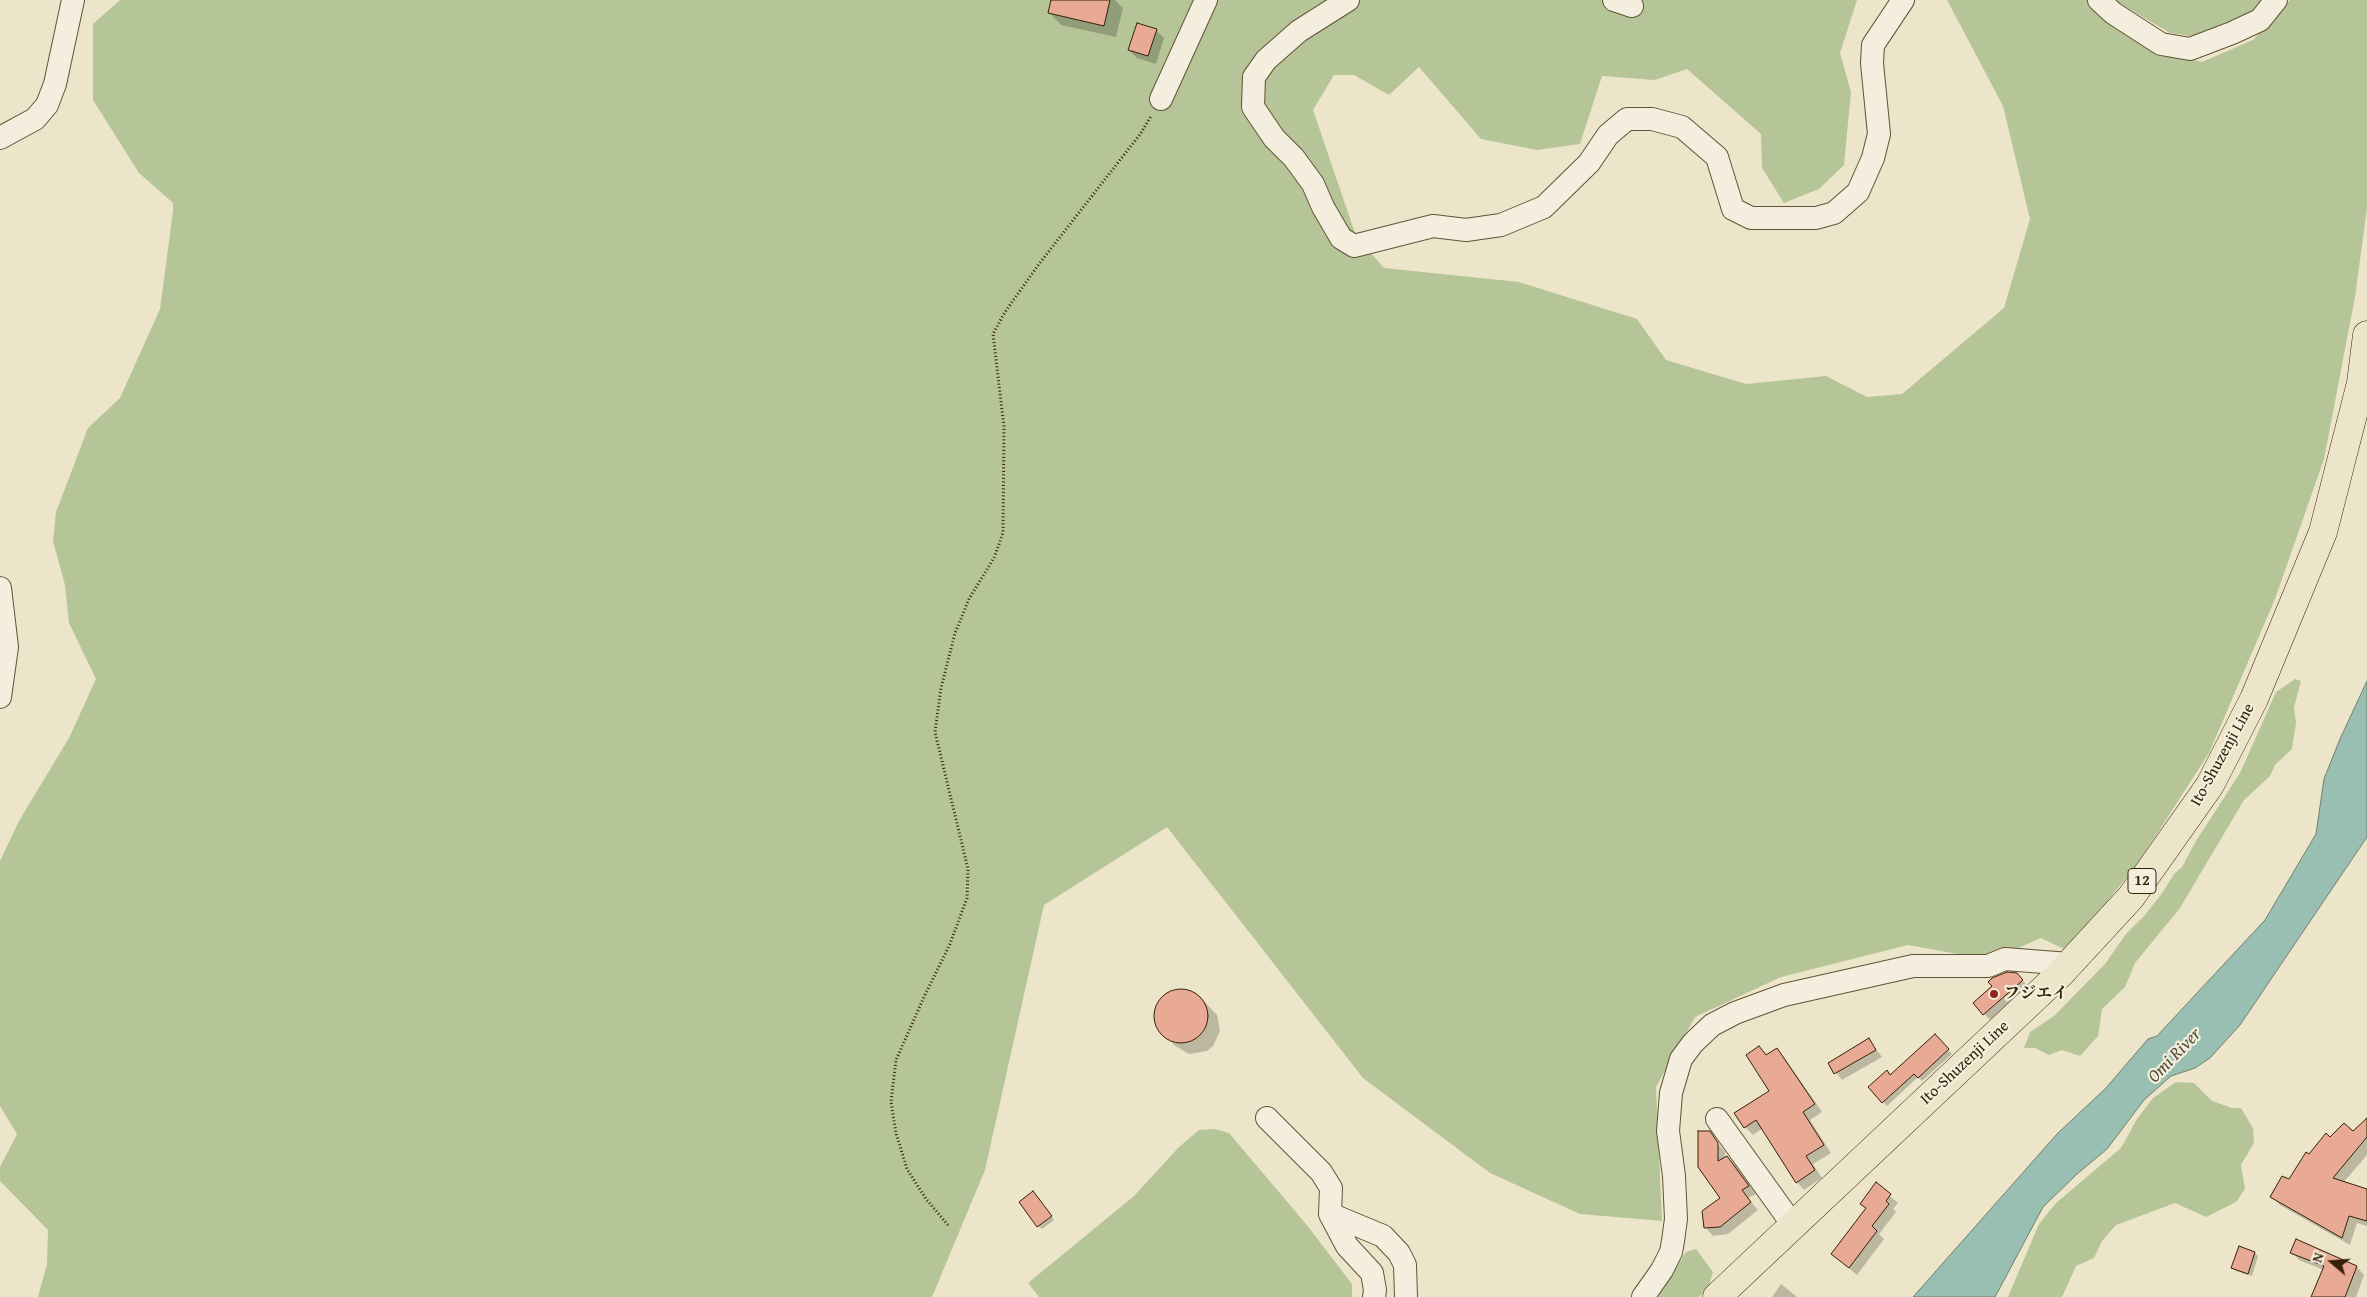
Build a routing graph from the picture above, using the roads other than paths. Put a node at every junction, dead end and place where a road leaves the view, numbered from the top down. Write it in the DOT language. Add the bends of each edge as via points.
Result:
graph roads {
  1 [pos="73,0"];
  2 [pos="1206,0"];
  3 [pos="1348,0"];
  4 [pos="1902,0"];
  5 [pos="2099,0"];
  6 [pos="2276,0"];
  7 [pos="1161,99"];
  8 [pos="0,138"];
  9 [pos="2367,336"];
  10 [pos="0,588"];
  11 [pos="0,697"];
  12 [pos="2069,964"];
  13 [pos="1267,1118"];
  14 [pos="1717,1119"];
  15 [pos="1330,1214"];
  16 [pos="1793,1225"];
  17 [pos="1374,1297"];
  18 [pos="1406,1297"];
  19 [pos="1643,1297"];
  20 [pos="1716,1297"];
  1 -- 8 [label="street" via="55,84 47,105 35,119"];
  2 -- 7 [label="street"];
  3 -- 4 [label="street" via="1299,31 1266,60 1254,77 1253,107 1270,133 1313,184 1341,238 1354,246 1434,226 1466,230 1502,225 1544,207 1589,163 1608,135 1627,119 1652,119 1682,127 1717,157 1734,209 1751,218 1816,218 1834,213 1858,192 1874,158 1879,134 1873,46"];
  5 -- 6 [label="street" via="2161,44 2190,49 2260,20"];
  9 -- 12 [label="main road, Ito-Shuzenji Line / 12" via="2361,383 2322,532 2254,699 2210,785 2131,896"];
  10 -- 11 [label="street" via="7,647"];
  12 -- 16 [label="main road, Ito-Shuzenji Line / 12"];
  12 -- 19 [label="street" via="2006,959 1988,966 1914,966 1784,995 1712,1025 1682,1059 1671,1093 1668,1131 1674,1176 1674,1241 1662,1270"];
  13 -- 15 [label="street" via="1321,1172 1331,1188"];
  14 -- 16 [label="street"];
  15 -- 17 [label="street" via="1347,1246 1372,1273"];
  15 -- 18 [label="street" via="1383,1236 1405,1266"];
  16 -- 20 [label="main road, Ito-Shuzenji Line / 12"];
}
